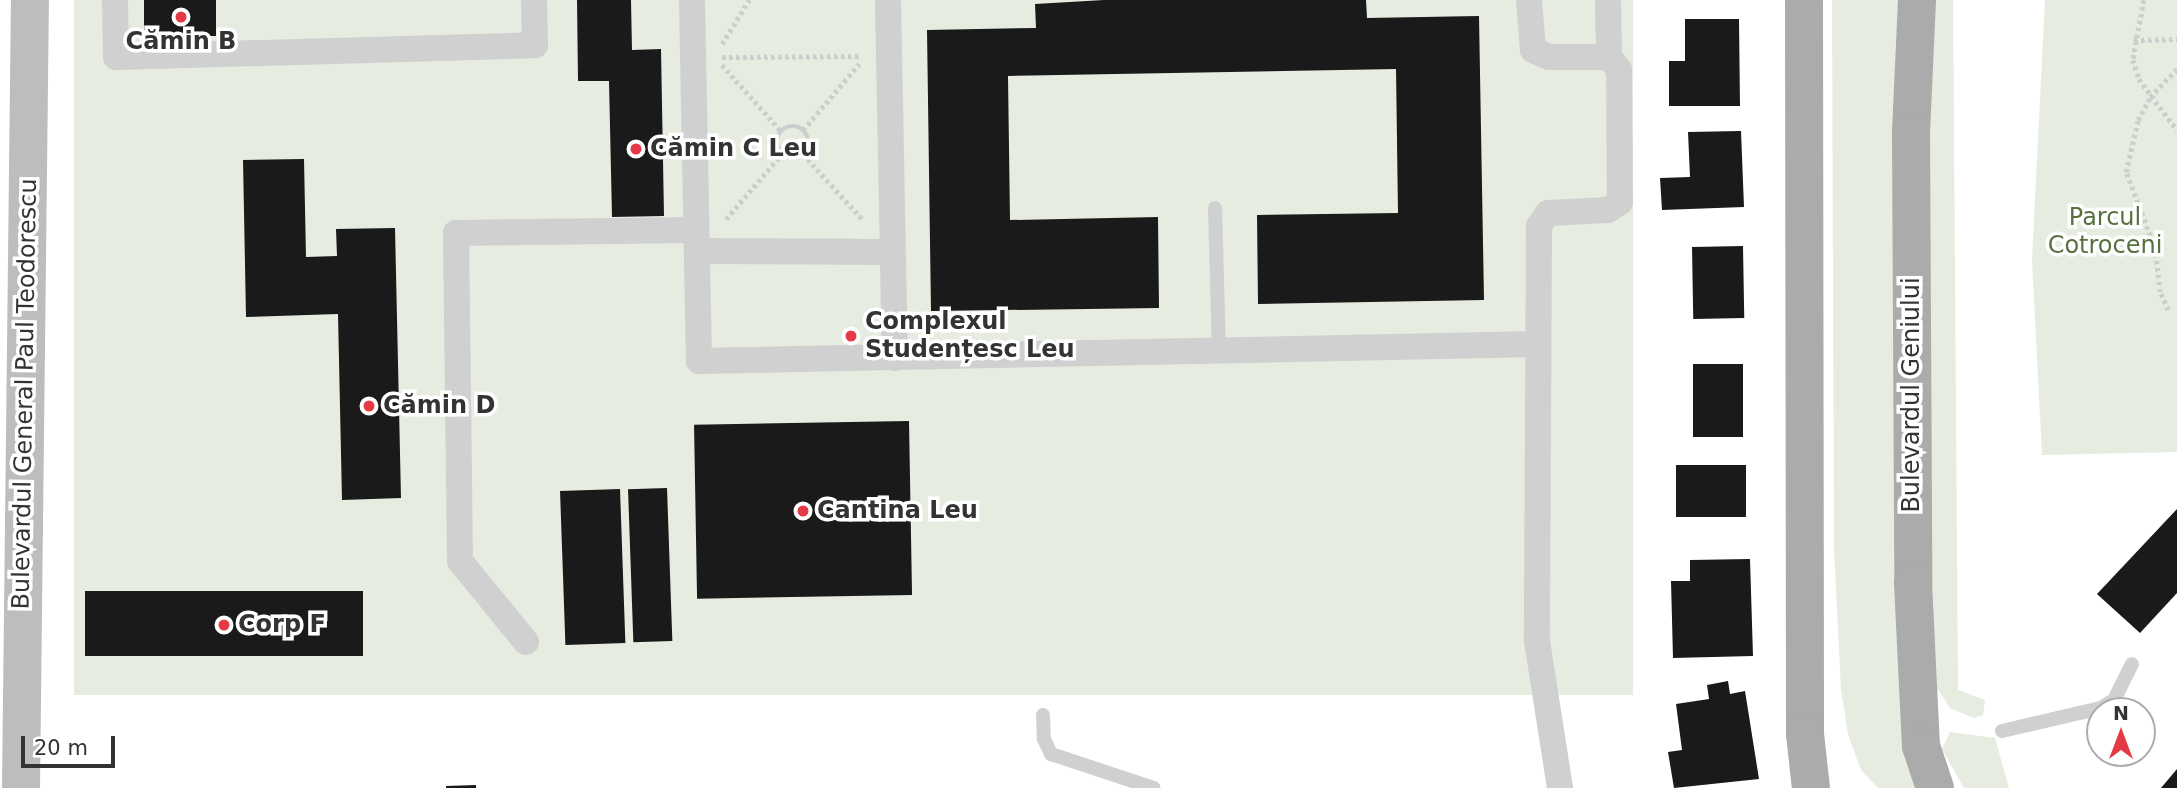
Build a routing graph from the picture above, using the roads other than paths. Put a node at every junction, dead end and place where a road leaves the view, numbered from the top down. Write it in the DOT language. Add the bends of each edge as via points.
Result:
graph roads {
  1 [pos="30,0"];
  2 [pos="116,0"];
  3 [pos="534,0"];
  4 [pos="692,0"];
  5 [pos="888,0"];
  6 [pos="1529,0"];
  7 [pos="1608,0"];
  8 [pos="1804,0"];
  9 [pos="1917,0"];
  10 [pos="1609,57"];
  11 [pos="1215,208"];
  12 [pos="697,241"];
  13 [pos="892,252"];
  14 [pos="1538,344"];
  15 [pos="1219,351"];
  16 [pos="895,358"];
  17 [pos="526,642"];
  18 [pos="2132,664"];
  19 [pos="1043,715"];
  20 [pos="2002,731"];
  21 [pos="21,788"];
  22 [pos="1154,788"];
  23 [pos="1560,788"];
  24 [pos="1811,788"];
  25 [pos="1935,788"];
  1 -- 21 [label="main road, Bulevardul General Paul Teodorescu"];
  2 -- 3 [label="street" via="116,57 535,45"];
  4 -- 12 [label="street"];
  5 -- 13 [label="street"];
  6 -- 10 [label="street" via="1530,43 1540,55"];
  7 -- 10 [label="street"];
  8 -- 24 [label="main road" via="1805,734"];
  9 -- 25 [label="main road, Bulevardul Geniului" via="1911,133 1913,583 1921,746"];
  10 -- 14 [label="street" via="1619,70 1620,202 1608,210 1556,211 1542,218"];
  11 -- 15 [label="lane"];
  12 -- 13 [label="street"];
  12 -- 16 [label="street" via="699,361"];
  12 -- 17 [label="street" via="456,233 460,561"];
  13 -- 16 [label="street"];
  14 -- 15 [label="street"];
  14 -- 23 [label="street" via="1537,640"];
  15 -- 16 [label="street"];
  18 -- 20 [label="lane" via="2113,700 2102,708"];
  19 -- 22 [label="lane" via="1044,739 1051,754"];
}
